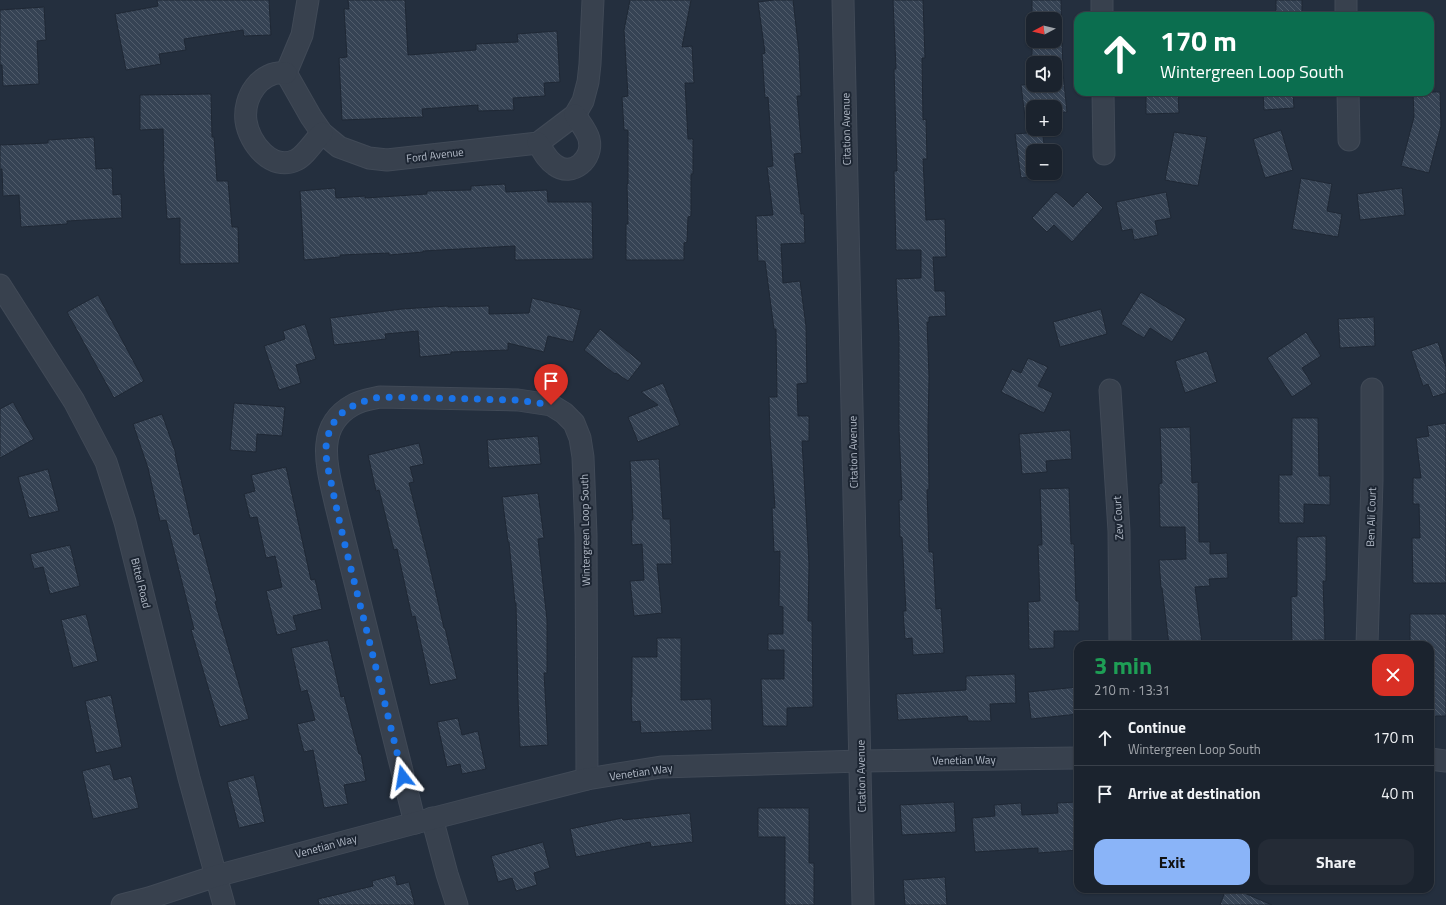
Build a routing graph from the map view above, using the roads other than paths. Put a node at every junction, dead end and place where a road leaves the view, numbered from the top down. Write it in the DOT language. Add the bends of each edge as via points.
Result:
graph roads {
  1 [pos="308,0"];
  2 [pos="593,0"];
  3 [pos="843,0"];
  4 [pos="1102,0"];
  5 [pos="1346,0"];
  6 [pos="1102,12"];
  7 [pos="1346,12"];
  8 [pos="286,73"];
  9 [pos="1103,96"];
  10 [pos="1348,96"];
  11 [pos="575,115"];
  12 [pos="322,133"];
  13 [pos="1349,140"];
  14 [pos="538,143"];
  15 [pos="1104,154"];
  16 [pos="0,285"];
  17 [pos="1372,389"];
  18 [pos="1110,390"];
  19 [pos="1120,641"];
  20 [pos="1367,641"];
  21 [pos="1074,758"];
  22 [pos="1434,760"];
  23 [pos="860,761"];
  24 [pos="1446,761"];
  25 [pos="587,779"];
  26 [pos="423,820"];
  27 [pos="216,876"];
  28 [pos="122,905"];
  29 [pos="224,905"];
  30 [pos="457,905"];
  31 [pos="863,905"];
  1 -- 8 [label="street" via="302,35"];
  2 -- 11 [label="street" via="588,82 583,101"];
  3 -- 23 [label="street, Citation Avenue"];
  4 -- 6 [label="street"];
  5 -- 7 [label="street"];
  8 -- 12 [label="street, Ford Avenue"];
  8 -- 12 [label="street" via="270,75 260,81 252,92 247,104 246,118 252,138 269,158 278,163 289,163 298,159"];
  9 -- 15 [label="street"];
  10 -- 13 [label="street"];
  11 -- 14 [label="street"];
  11 -- 14 [label="street" via="588,135 590,147 588,156 580,165 570,169 556,167"];
  12 -- 14 [label="street, Ford Avenue" via="340,147 369,158 388,160"];
  16 -- 27 [label="street, Bittel Road" via="74,401 106,462 125,522 188,778"];
  17 -- 20 [label="street, Ben Ali Court"];
  18 -- 19 [label="street, Zev Court" via="1119,531"];
  21 -- 23 [label="street, Venetian Way"];
  22 -- 24 [label="street"];
  23 -- 25 [label="street, Venetian Way" via="662,767"];
  23 -- 31 [label="street, Citation Avenue"];
  25 -- 26 [label="street, Venetian Way"];
  25 -- 26 [label="street, Wintergreen Loop South" via="586,535 583,457 574,423 551,405 518,400 380,397 360,401 338,416 333,424 327,440 326,458 336,506"];
  26 -- 27 [label="street, Venetian Way"];
  26 -- 30 [label="street, Wintergreen Loop South" via="447,874"];
  27 -- 28 [label="street, Venetian Way"];
  27 -- 29 [label="street, Bittel Road"];
}
